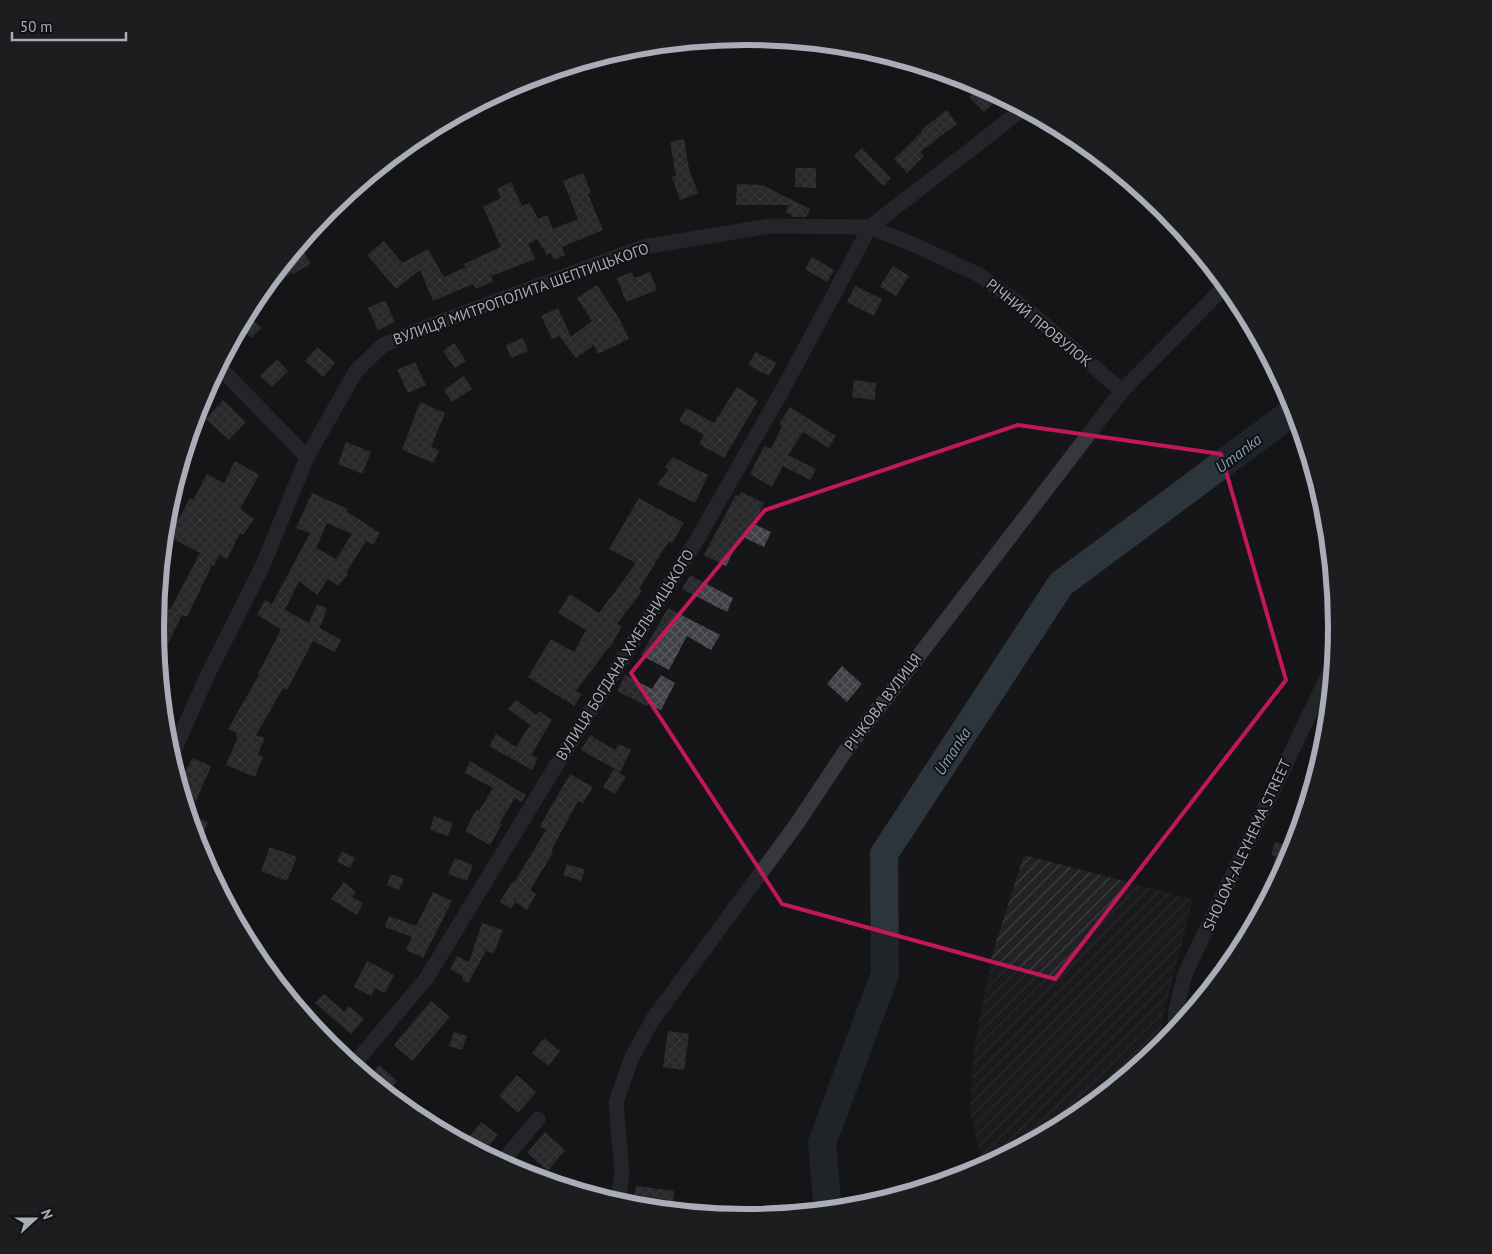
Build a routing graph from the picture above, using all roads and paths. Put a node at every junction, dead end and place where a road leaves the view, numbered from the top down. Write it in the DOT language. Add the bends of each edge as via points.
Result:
graph roads {
  1 [pos="1017,113"];
  2 [pos="870,228"];
  3 [pos="1220,291"];
  4 [pos="223,371"];
  5 [pos="1122,391"];
  6 [pos="307,457"];
  7 [pos="1325,680"];
  8 [pos="176,746"];
  9 [pos="1176,1020"];
  10 [pos="356,1060"];
  11 [pos="538,1120"];
  12 [pos="506,1157"];
  13 [pos="619,1195"];
  1 -- 2 [label="street"];
  2 -- 5 [label="street, РІЧНИЙ ПРОВУЛОК" via="979,276 1030,312"];
  2 -- 6 [label="street, ВУЛИЦЯ МИТРОПОЛИТА ШЕПТИЦЬКОГО" via="769,226 643,247 383,345 356,371"];
  2 -- 10 [label="street, ВУЛИЦЯ БОГДАНА ХМЕЛЬНИЦЬКОГО" via="784,389 698,538 426,979"];
  3 -- 5 [label="street, РІЧКОВА ВУЛИЦЯ"];
  4 -- 6 [label="street"];
  5 -- 13 [label="street, РІЧКОВА ВУЛИЦЯ" via="844,753 796,825 653,1019 632,1057 616,1102 622,1174"];
  6 -- 8 [label="street, ВУЛИЦЯ МИТРОПОЛИТА ШЕПТИЦЬКОГО" via="263,565"];
  7 -- 9 [label="street, SHOLOM-ALEYHEMA STREET" via="1185,974"];
  11 -- 12 [label="street"];
}
